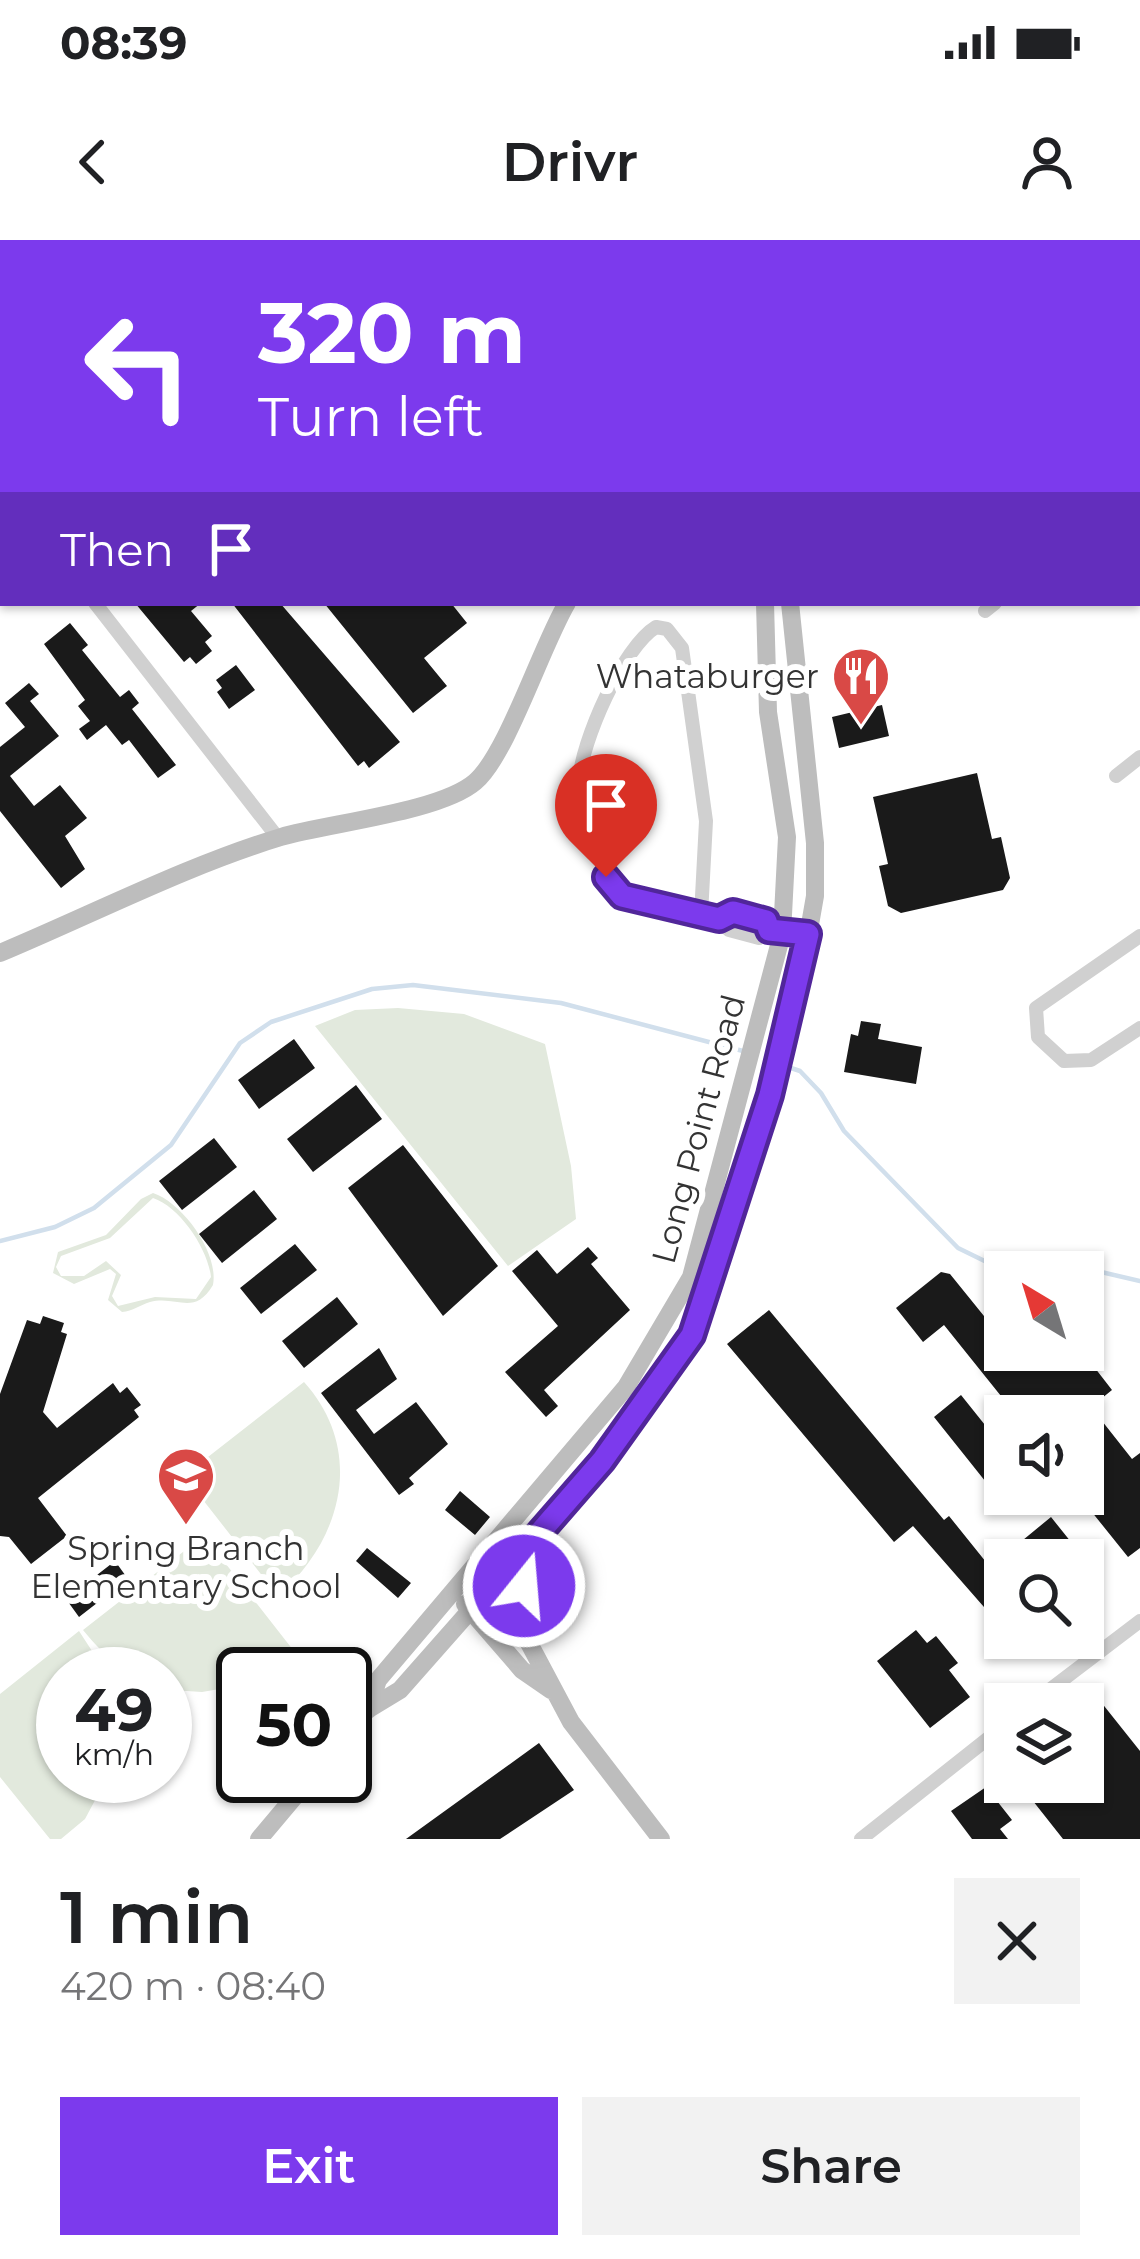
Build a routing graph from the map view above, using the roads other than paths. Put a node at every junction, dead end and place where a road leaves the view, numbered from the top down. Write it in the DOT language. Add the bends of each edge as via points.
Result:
graph roads {
  1 [pos="97,606"];
  2 [pos="566,606"];
  3 [pos="765,606"];
  4 [pos="790,606"];
  5 [pos="1140,757"];
  6 [pos="1116,776"];
  7 [pos="278,838"];
  8 [pos="701,915"];
  9 [pos="776,932"];
  10 [pos="808,934"];
  11 [pos="1140,936"];
  12 [pos="0,953"];
  13 [pos="1140,1028"];
  14 [pos="528,1546"];
  15 [pos="461,1584"];
  16 [pos="477,1604"];
  17 [pos="1140,1621"];
  18 [pos="536,1657"];
  19 [pos="1058,1683"];
  20 [pos="551,1690"];
  21 [pos="372,1699"];
  22 [pos="372,1708"];
  23 [pos="984,1742"];
  24 [pos="289,1803"];
  25 [pos="259,1839"];
  26 [pos="661,1839"];
  27 [pos="860,1839"];
  1 -- 7 [label="street"];
  2 -- 7 [label="main road" via="496,758 476,782 442,799"];
  3 -- 9 [label="main road, Long Point Road" via="767,712 788,837"];
  4 -- 10 [label="main road, Long Point Road" via="815,843"];
  5 -- 6 [label="street"];
  7 -- 12 [label="main road"];
  8 -- 8 [label="street" via="622,896 606,877 578,784 623,663 656,627 682,648 706,821"];
  8 -- 9 [label="street" via="759,938"];
  9 -- 10 [label="main road"];
  9 -- 15 [label="main road, Long Point Road" via="706,1228 674,1310 626,1387"];
  10 -- 14 [label="main road, Long Point Road" via="770,1095 692,1335 643,1409"];
  11 -- 13 [label="street" via="1036,1008 1038,1037 1064,1061 1091,1060"];
  14 -- 16 [label="main road, Long Point Road"];
  14 -- 18 [label="main road" via="524,1582"];
  15 -- 16 [label="main road"];
  15 -- 21 [label="main road, Long Point Road" via="379,1680"];
  16 -- 18 [label="main road" via="521,1628"];
  16 -- 20 [label="main road" via="522,1670"];
  16 -- 22 [label="main road, Long Point Road" via="400,1690"];
  17 -- 19 [label="street"];
  18 -- 20 [label="main road"];
  20 -- 26 [label="main road"];
  23 -- 27 [label="street"];
  24 -- 25 [label="main road"];
}
